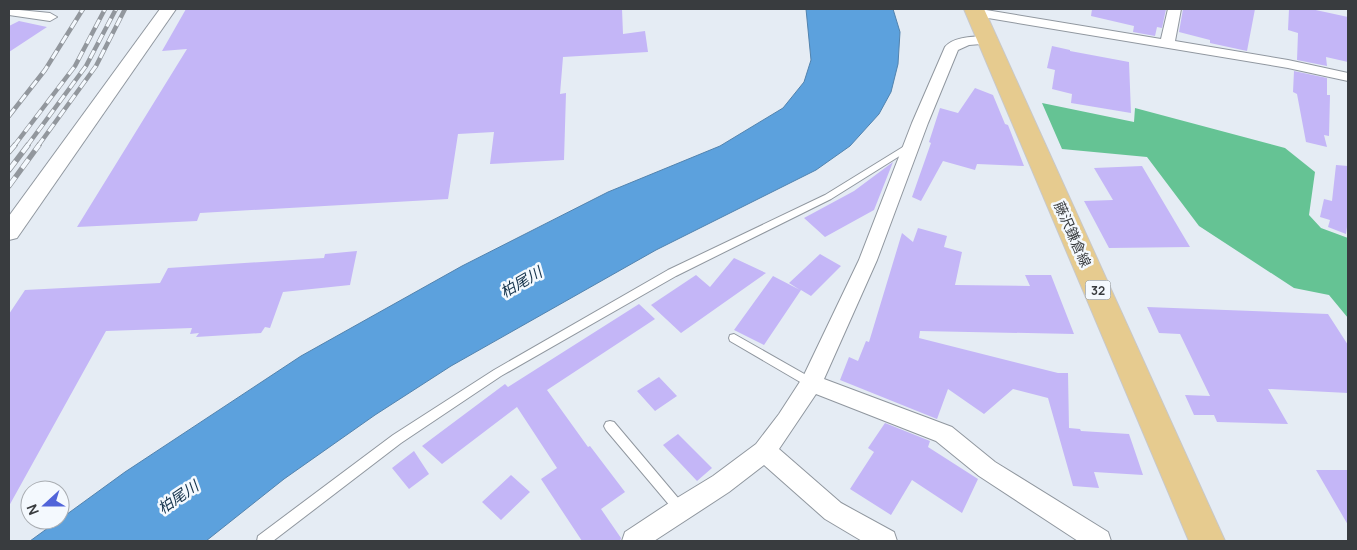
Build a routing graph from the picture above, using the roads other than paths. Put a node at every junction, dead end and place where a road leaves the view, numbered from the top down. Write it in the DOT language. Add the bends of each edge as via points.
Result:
graph roads {
  1 [pos="168,9"];
  2 [pos="1175,9"];
  3 [pos="977,10"];
  4 [pos="9,11"];
  5 [pos="50,17"];
  6 [pos="988,40"];
  7 [pos="1167,44"];
  8 [pos="1348,77"];
  9 [pos="912,145"];
  10 [pos="9,232"];
  11 [pos="734,338"];
  12 [pos="811,383"];
  13 [pos="610,426"];
  14 [pos="764,451"];
  15 [pos="680,508"];
  16 [pos="263,541"];
  17 [pos="634,541"];
  18 [pos="885,541"];
  19 [pos="1099,541"];
  20 [pos="1207,541"];
  1 -- 10 [label="street"];
  2 -- 7 [label="street"];
  3 -- 6 [label="main road, 藤沢鎌倉線 / 32"];
  3 -- 7 [label="street"];
  4 -- 5 [label="street"];
  6 -- 9 [label="street" via="967,41 952,47"];
  6 -- 20 [label="main road, 藤沢鎌倉線 / 32"];
  7 -- 8 [label="street"];
  9 -- 12 [label="street" via="868,260"];
  9 -- 16 [label="lane" via="835,193 777,224 704,256 479,384 397,439"];
  11 -- 12 [label="lane"];
  12 -- 14 [label="street"];
  12 -- 19 [label="street" via="944,434 987,469"];
  13 -- 15 [label="lane"];
  14 -- 15 [label="street" via="721,484"];
  14 -- 18 [label="street" via="833,511"];
  15 -- 17 [label="street"];
}
